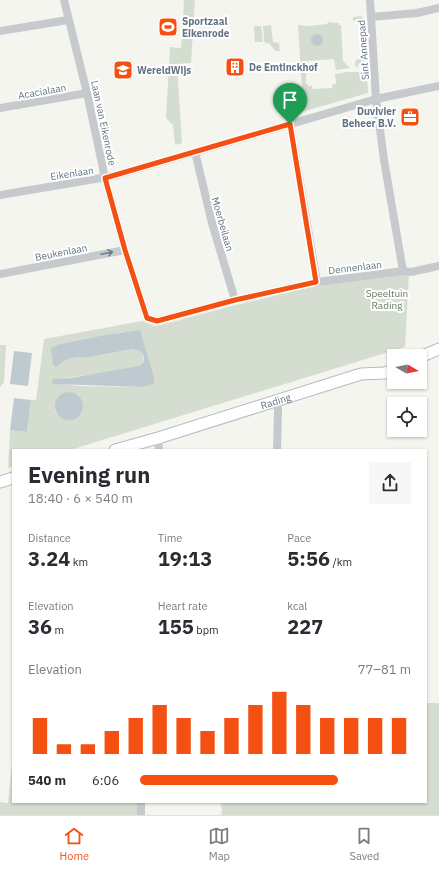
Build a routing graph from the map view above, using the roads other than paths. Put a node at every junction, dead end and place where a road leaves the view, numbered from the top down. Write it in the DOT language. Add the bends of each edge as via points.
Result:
graph roads {
  1 [pos="64,0"];
  2 [pos="370,0"];
  3 [pos="439,8"];
  4 [pos="371,17"];
  5 [pos="68,20"];
  6 [pos="0,31"];
  7 [pos="439,86"];
  8 [pos="88,93"];
  9 [pos="376,99"];
  10 [pos="0,108"];
  11 [pos="290,124"];
  12 [pos="194,152"];
  13 [pos="105,178"];
  14 [pos="0,195"];
  15 [pos="125,250"];
  16 [pos="439,266"];
  17 [pos="403,271"];
  18 [pos="0,274"];
  19 [pos="316,282"];
  20 [pos="235,300"];
  21 [pos="147,318"];
  22 [pos="439,349"];
  23 [pos="427,354"];
  24 [pos="387,372"];
  25 [pos="278,409"];
  26 [pos="158,438"];
  27 [pos="119,449"];
  28 [pos="159,449"];
  29 [pos="278,449"];
  30 [pos="12,478"];
  31 [pos="0,482"];
  32 [pos="141,803"];
  33 [pos="140,815"];
  1 -- 5 [label="street, Laan van Eikenrode"];
  2 -- 4 [label="street, Sint Annepad"];
  3 -- 4 [label="street" via="417,13"];
  4 -- 9 [label="street, Sint Annepad"];
  5 -- 6 [label="street"];
  5 -- 8 [label="street, Laan van Eikenrode"];
  7 -- 9 [label="street, Eikenlaan"];
  8 -- 10 [label="street, Acacialaan"];
  8 -- 13 [label="street, Laan van Eikenrode"];
  9 -- 11 [label="street, Eikenlaan"];
  9 -- 17 [label="street"];
  11 -- 12 [label="street, Eikenlaan"];
  11 -- 19 [label="street"];
  12 -- 13 [label="street, Eikenlaan"];
  12 -- 20 [label="street, Moerbeilaan"];
  13 -- 14 [label="street, Eikenlaan"];
  13 -- 15 [label="street, Laan van Eikenrode"];
  18 -- 15 [label="street, Beukenlaan, one-way"];
  15 -- 21 [label="street, Laan van Eikenrode"];
  16 -- 17 [label="street, Dennenlaan" via="411,272"];
  17 -- 19 [label="street, Dennenlaan"];
  19 -- 20 [label="street, Dennenlaan"];
  20 -- 21 [label="street, Dennenlaan" via="157,321"];
  22 -- 23 [label="main road"];
  24 -- 26 [label="main road, Rading" via="361,374"];
  25 -- 29 [label="street, Rading"];
  26 -- 27 [label="main road, Rading"];
  26 -- 28 [label="street"];
  30 -- 31 [label="main road"];
  32 -- 33 [label="street"];
}
